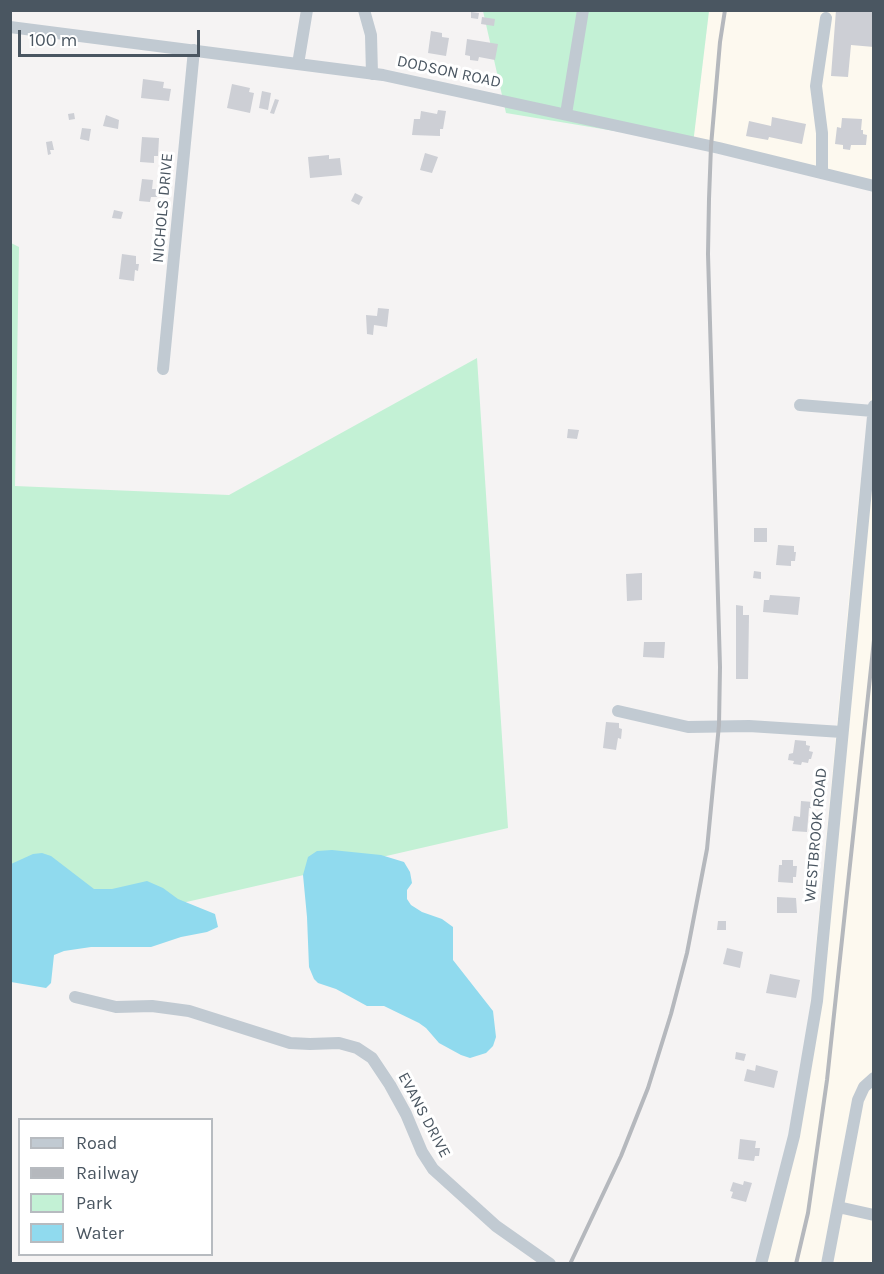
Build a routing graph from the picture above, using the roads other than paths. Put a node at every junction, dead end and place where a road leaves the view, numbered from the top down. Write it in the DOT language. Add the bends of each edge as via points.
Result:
graph roads {
  1 [pos="307,10"];
  2 [pos="352,10"];
  3 [pos="584,10"];
  4 [pos="365,15"];
  5 [pos="826,18"];
  6 [pos="10,27"];
  7 [pos="194,50"];
  8 [pos="298,64"];
  9 [pos="372,74"];
  10 [pos="566,114"];
  11 [pos="822,173"];
  12 [pos="873,186"];
  13 [pos="163,369"];
  14 [pos="800,405"];
  15 [pos="873,406"];
  16 [pos="873,411"];
  17 [pos="618,711"];
  18 [pos="842,732"];
  19 [pos="75,997"];
  20 [pos="873,1078"];
  21 [pos="838,1207"];
  22 [pos="873,1215"];
  23 [pos="550,1263"];
  24 [pos="761,1263"];
  25 [pos="827,1263"];
  1 -- 8 [label="street"];
  2 -- 4 [label="street"];
  3 -- 10 [label="street"];
  4 -- 9 [label="street"];
  5 -- 11 [label="street" via="816,86"];
  6 -- 7 [label="street, DODSON ROAD"];
  7 -- 8 [label="street, DODSON ROAD"];
  7 -- 13 [label="street, NICHOLS DRIVE"];
  8 -- 9 [label="street, DODSON ROAD"];
  9 -- 10 [label="street, DODSON ROAD"];
  10 -- 11 [label="street, DODSON ROAD"];
  11 -- 12 [label="street, DODSON ROAD"];
  14 -- 16 [label="street"];
  15 -- 16 [label="street, WESTBROOK ROAD"];
  16 -- 18 [label="street, WESTBROOK ROAD"];
  17 -- 18 [label="street" via="688,727"];
  18 -- 24 [label="street, WESTBROOK ROAD" via="817,1001 794,1136"];
  19 -- 23 [label="street, EVANS DRIVE" via="116,1007 189,1011 290,1043 339,1043 357,1048 372,1058 390,1084 433,1170 496,1226"];
  20 -- 21 [label="street" via="858,1100"];
  21 -- 22 [label="street"];
  21 -- 25 [label="street"];
}
